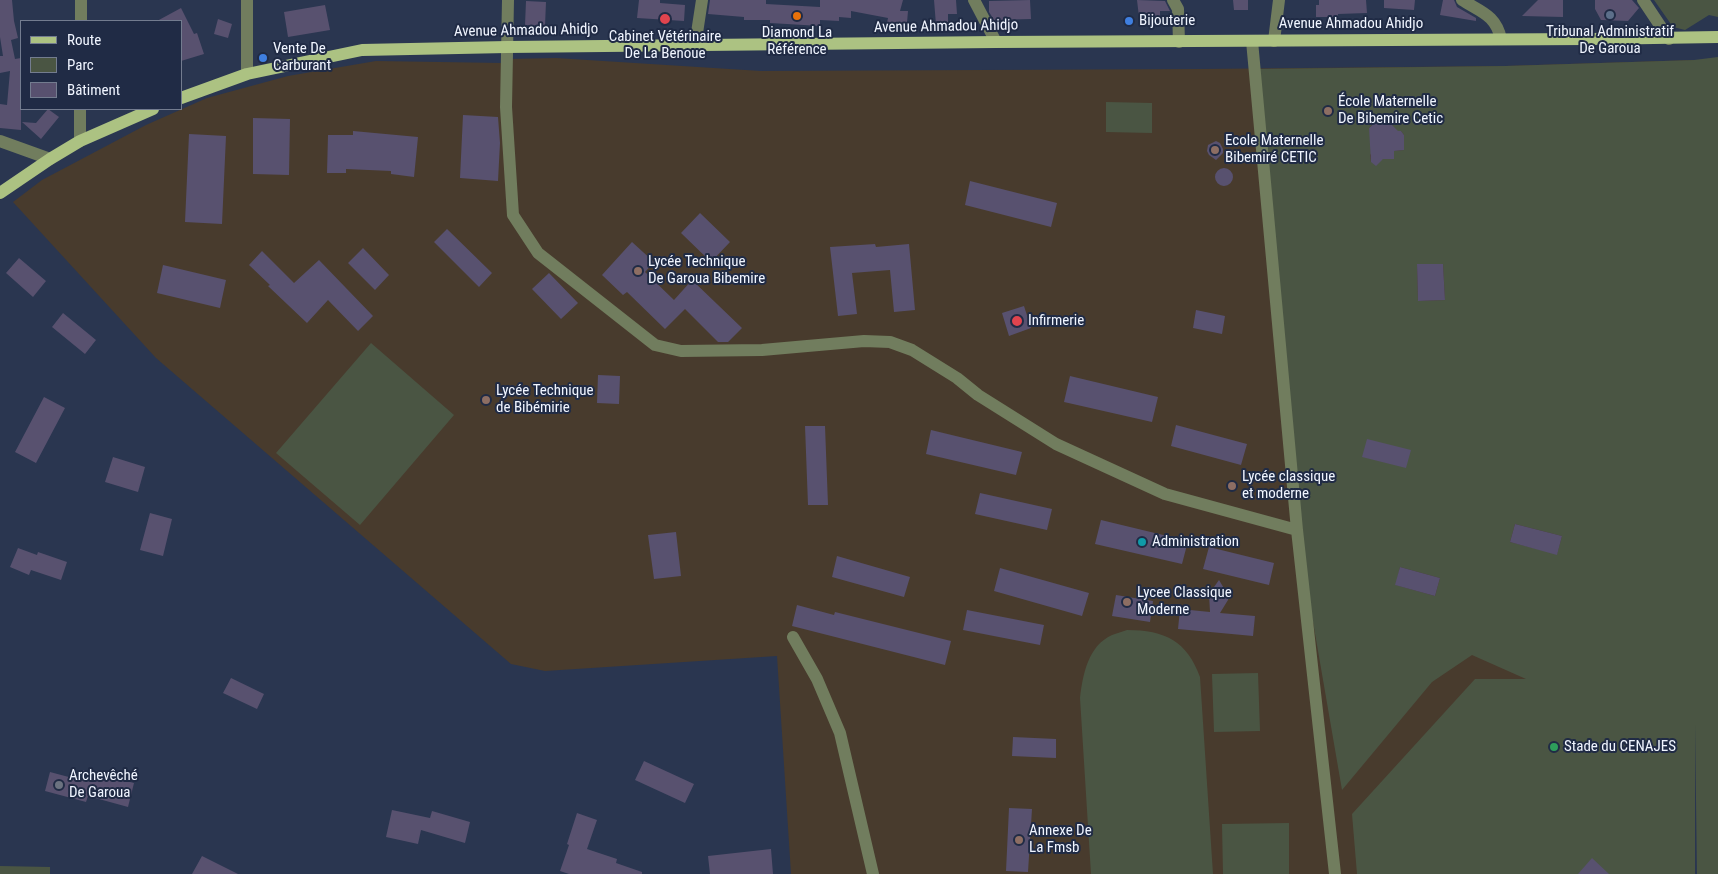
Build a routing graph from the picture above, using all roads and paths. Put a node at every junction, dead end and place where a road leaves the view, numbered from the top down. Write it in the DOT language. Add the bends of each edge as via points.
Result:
graph roads {
  1 [pos="80,0"];
  2 [pos="247,0"];
  3 [pos="508,0"];
  4 [pos="702,0"];
  5 [pos="974,0"];
  6 [pos="1173,0"];
  7 [pos="1279,0"];
  8 [pos="1462,0"];
  9 [pos="1643,0"];
  10 [pos="80,20"];
  11 [pos="1718,37"];
  12 [pos="1669,39"];
  13 [pos="1502,40"];
  14 [pos="1252,41"];
  15 [pos="1274,41"];
  16 [pos="996,42"];
  17 [pos="1179,42"];
  18 [pos="695,46"];
  19 [pos="508,47"];
  20 [pos="247,74"];
  21 [pos="182,98"];
  22 [pos="80,110"];
  23 [pos="151,110"];
  24 [pos="0,141"];
  25 [pos="80,141"];
  26 [pos="50,159"];
  27 [pos="0,193"];
  28 [pos="1297,530"];
  29 [pos="793,637"];
  30 [pos="874,874"];
  31 [pos="1335,874"];
  1 -- 10 [label="street"];
  2 -- 20 [label="street"];
  3 -- 19 [label="street"];
  4 -- 18 [label="street"];
  5 -- 16 [label="street"];
  6 -- 17 [label="street" via="1178,9"];
  7 -- 15 [label="street"];
  8 -- 13 [label="street" via="1492,18"];
  9 -- 12 [label="street"];
  11 -- 12 [label="main road, Avenue Ahmadou Ahidjo"];
  12 -- 13 [label="main road, Avenue Ahmadou Ahidjo"];
  13 -- 15 [label="main road, Avenue Ahmadou Ahidjo"];
  14 -- 15 [label="main road, Avenue Ahmadou Ahidjo"];
  14 -- 17 [label="main road, Avenue Ahmadou Ahidjo"];
  14 -- 28 [label="street"];
  16 -- 17 [label="main road, Avenue Ahmadou Ahidjo"];
  16 -- 18 [label="main road, Avenue Ahmadou Ahidjo"];
  18 -- 19 [label="main road, Avenue Ahmadou Ahidjo"];
  19 -- 20 [label="main road, Avenue Ahmadou Ahidjo" via="362,50"];
  19 -- 28 [label="street" via="506,107 513,216 538,253 655,344 680,351 762,350 864,341 890,342 912,350 1056,444 1165,494"];
  20 -- 21 [label="main road, Avenue Ahmadou Ahidjo"];
  22 -- 25 [label="street"];
  23 -- 25 [label="main road"];
  24 -- 26 [label="street"];
  25 -- 26 [label="main road"];
  26 -- 27 [label="main road"];
  28 -- 31 [label="street"];
  29 -- 30 [label="street" via="817,679 840,733"];
}
